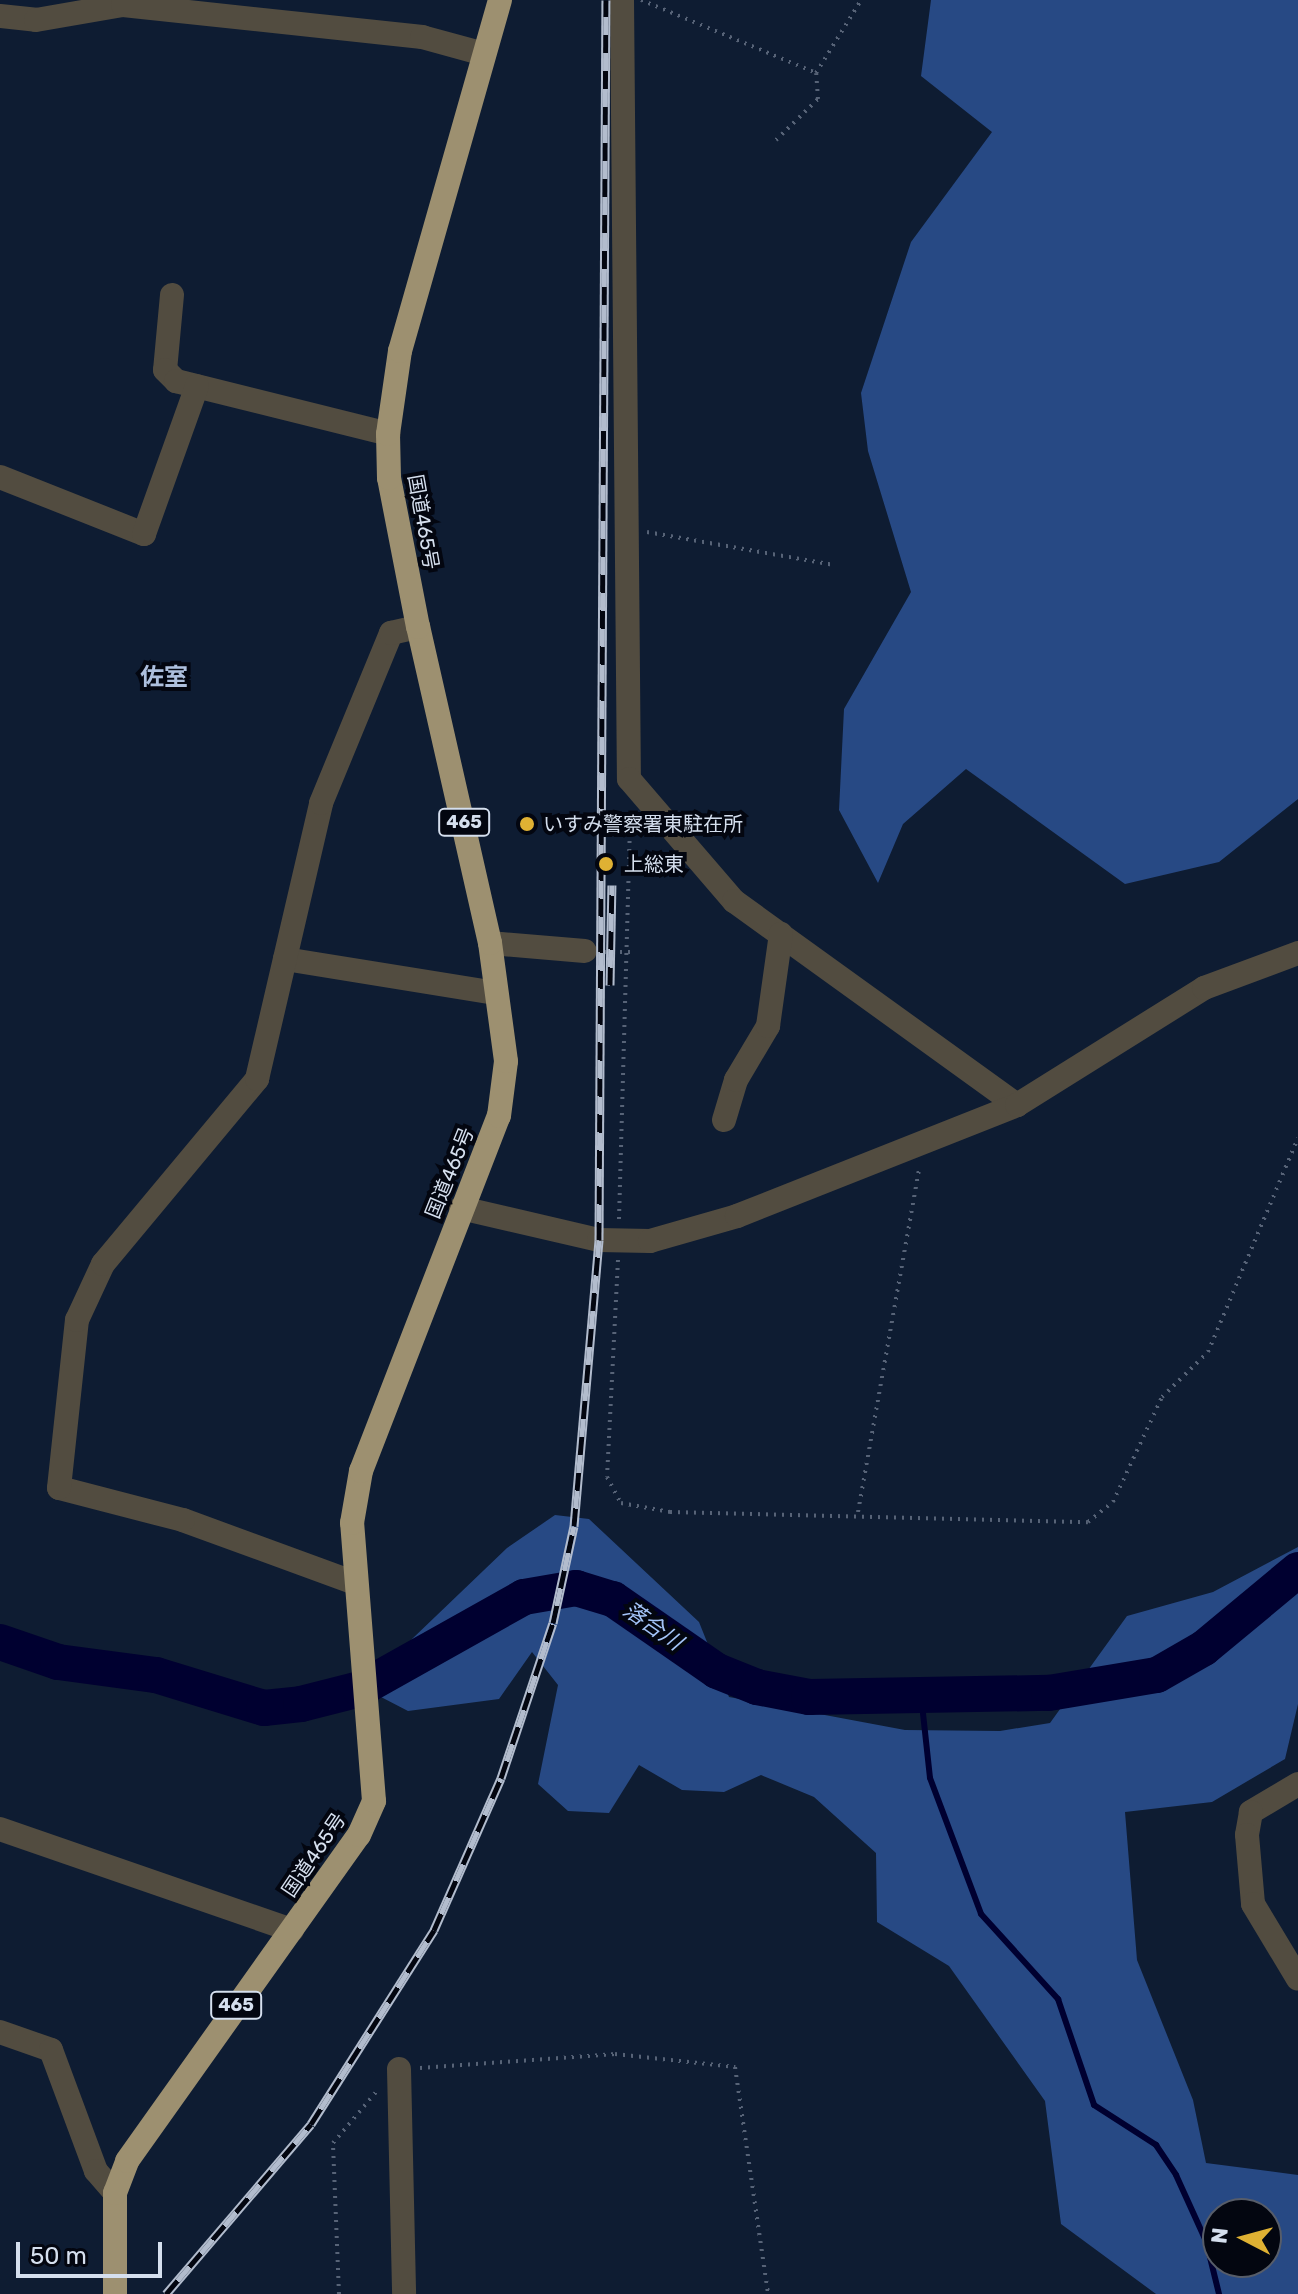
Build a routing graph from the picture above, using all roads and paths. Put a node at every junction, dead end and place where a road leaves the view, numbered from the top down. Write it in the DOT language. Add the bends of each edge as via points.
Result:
graph roads {
  1 [pos="500,0"];
  2 [pos="622,0"];
  3 [pos="640,0"];
  4 [pos="861,0"];
  5 [pos="124,2"];
  6 [pos="0,16"];
  7 [pos="484,54"];
  8 [pos="816,73"];
  9 [pos="776,140"];
  10 [pos="172,295"];
  11 [pos="197,386"];
  12 [pos="388,434"];
  13 [pos="0,477"];
  14 [pos="625,529"];
  15 [pos="834,565"];
  16 [pos="418,627"];
  17 [pos="629,779"];
  18 [pos="781,934"];
  19 [pos="490,943"];
  20 [pos="585,951"];
  21 [pos="1298,953"];
  22 [pos="285,959"];
  23 [pos="496,993"];
  24 [pos="1017,1105"];
  25 [pos="724,1120"];
  26 [pos="1298,1138"];
  27 [pos="923,1145"];
  28 [pos="461,1208"];
  29 [pos="618,1240"];
  30 [pos="858,1512"];
  31 [pos="355,1583"];
  32 [pos="1298,1784"];
  33 [pos="0,1829"];
  34 [pos="292,1930"];
  35 [pos="1298,1979"];
  36 [pos="0,2032"];
  37 [pos="399,2069"];
  38 [pos="115,2193"];
  39 [pos="115,2294"];
  40 [pos="339,2294"];
  41 [pos="404,2294"];
  42 [pos="768,2294"];
  1 -- 7 [label="highway, 国道465号 / 465"];
  2 -- 14 [label="street" via="630,302"];
  3 -- 8 [label="path"];
  4 -- 8 [label="path"];
  5 -- 6 [label="street" via="36,20"];
  5 -- 7 [label="street" via="422,37"];
  7 -- 12 [label="highway, 国道465号 / 465" via="400,351"];
  8 -- 9 [label="path" via="818,99"];
  10 -- 11 [label="street" via="165,370"];
  11 -- 12 [label="street"];
  11 -- 13 [label="street" via="144,534"];
  12 -- 16 [label="highway, 国道465号 / 465" via="389,478"];
  14 -- 15 [label="path"];
  14 -- 17 [label="street"];
  16 -- 19 [label="highway, 国道465号 / 465"];
  16 -- 22 [label="street" via="391,633 321,803"];
  17 -- 18 [label="street" via="734,901"];
  17 -- 29 [label="path" via="632,901"];
  18 -- 24 [label="street"];
  18 -- 25 [label="street" via="768,1026 736,1080"];
  19 -- 20 [label="street"];
  19 -- 23 [label="highway, 国道465号 / 465"];
  21 -- 24 [label="street" via="1204,988"];
  22 -- 23 [label="street"];
  22 -- 31 [label="street" via="257,1079 103,1264 77,1320 59,1488 183,1520"];
  23 -- 28 [label="highway, 国道465号 / 465" via="506,1061 499,1116"];
  24 -- 27 [label="street"];
  26 -- 29 [label="path" via="1208,1352 1162,1397 1113,1502 1088,1522 670,1512 621,1503 607,1477"];
  27 -- 29 [label="street" via="737,1216 650,1241"];
  27 -- 30 [label="path"];
  28 -- 29 [label="street" via="567,1237"];
  28 -- 31 [label="highway, 国道465号 / 465" via="361,1471 352,1523"];
  31 -- 34 [label="highway, 国道465号 / 465" via="374,1801 359,1835"];
  32 -- 35 [label="street" via="1251,1812 1247,1835 1253,1904"];
  33 -- 34 [label="street"];
  34 -- 38 [label="highway, 国道465号 / 465" via="154,2114"];
  36 -- 38 [label="street" via="51,2050 96,2171"];
  37 -- 40 [label="path" via="333,2143"];
  37 -- 41 [label="street"];
  37 -- 42 [label="path" via="615,2054 735,2067"];
  38 -- 39 [label="highway, 国道465号 / 465"];
}
